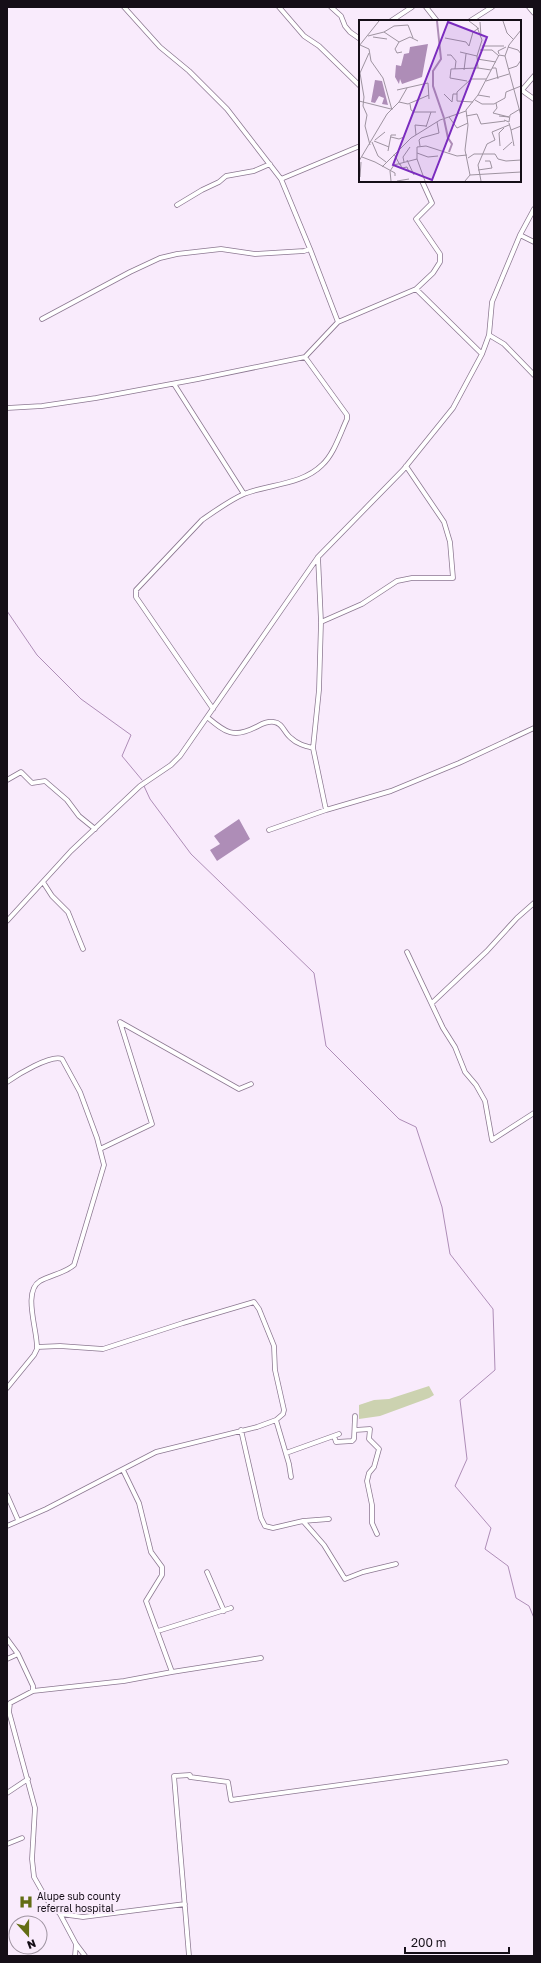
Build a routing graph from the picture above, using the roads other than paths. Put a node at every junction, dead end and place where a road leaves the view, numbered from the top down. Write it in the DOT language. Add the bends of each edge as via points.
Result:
graph roads {
  1 [pos="124,7"];
  2 [pos="279,7"];
  3 [pos="331,7"];
  4 [pos="412,7"];
  5 [pos="426,7"];
  6 [pos="490,7"];
  7 [pos="529,7"];
  8 [pos="534,13"];
  9 [pos="392,20"];
  10 [pos="436,20"];
  11 [pos="471,20"];
  12 [pos="359,38"];
  13 [pos="534,76"];
  14 [pos="359,85"];
  15 [pos="521,90"];
  16 [pos="534,99"];
  17 [pos="359,146"];
  18 [pos="270,164"];
  19 [pos="281,179"];
  20 [pos="422,182"];
  21 [pos="177,205"];
  22 [pos="534,208"];
  23 [pos="520,235"];
  24 [pos="534,242"];
  25 [pos="310,249"];
  26 [pos="416,289"];
  27 [pos="42,319"];
  28 [pos="338,322"];
  29 [pos="489,335"];
  30 [pos="482,354"];
  31 [pos="305,357"];
  32 [pos="534,375"];
  33 [pos="174,384"];
  34 [pos="7,408"];
  35 [pos="406,466"];
  36 [pos="244,494"];
  37 [pos="318,557"];
  38 [pos="321,622"];
  39 [pos="213,709"];
  40 [pos="207,717"];
  41 [pos="534,728"];
  42 [pos="313,748"];
  43 [pos="7,780"];
  44 [pos="326,810"];
  45 [pos="95,828"];
  46 [pos="269,830"];
  47 [pos="43,882"];
  48 [pos="534,903"];
  49 [pos="7,921"];
  50 [pos="83,949"];
  51 [pos="407,952"];
  52 [pos="432,1003"];
  53 [pos="7,1082"];
  54 [pos="251,1084"];
  55 [pos="534,1113"];
  56 [pos="100,1149"];
  57 [pos="37,1347"];
  58 [pos="7,1388"];
  59 [pos="355,1416"];
  60 [pos="276,1420"];
  61 [pos="241,1430"];
  62 [pos="354,1430"];
  63 [pos="286,1453"];
  64 [pos="123,1470"];
  65 [pos="291,1477"];
  66 [pos="7,1495"];
  67 [pos="329,1519"];
  68 [pos="18,1520"];
  69 [pos="303,1521"];
  70 [pos="7,1526"];
  71 [pos="377,1534"];
  72 [pos="396,1564"];
  73 [pos="207,1572"];
  74 [pos="231,1608"];
  75 [pos="224,1611"];
  76 [pos="158,1631"];
  77 [pos="7,1639"];
  78 [pos="18,1654"];
  79 [pos="261,1658"];
  80 [pos="7,1659"];
  81 [pos="172,1672"];
  82 [pos="33,1691"];
  83 [pos="506,1762"];
  84 [pos="28,1779"];
  85 [pos="7,1793"];
  86 [pos="22,1838"];
  87 [pos="7,1844"];
  88 [pos="185,1904"];
  89 [pos="60,1914"];
  90 [pos="76,1944"];
  91 [pos="75,1956"];
  92 [pos="85,1956"];
  93 [pos="189,1956"];
  1 -- 18 [label="street" via="160,47 189,71 227,109"];
  2 -- 14 [label="street" via="304,36 319,46"];
  3 -- 12 [label="street" via="341,16 347,29"];
  4 -- 9 [label="street"];
  5 -- 10 [label="street"];
  6 -- 11 [label="street"];
  7 -- 8 [label="street"];
  13 -- 15 [label="street"];
  15 -- 16 [label="street"];
  17 -- 19 [label="street"];
  18 -- 19 [label="street"];
  18 -- 21 [label="street" via="254,171 226,176"];
  19 -- 25 [label="street"];
  20 -- 26 [label="street" via="432,203 416,219 441,258 433,273"];
  22 -- 23 [label="street"];
  23 -- 24 [label="street"];
  23 -- 29 [label="street" via="492,302"];
  25 -- 27 [label="street" via="255,254 221,250 160,258"];
  25 -- 28 [label="street"];
  26 -- 28 [label="street"];
  26 -- 30 [label="street"];
  28 -- 31 [label="street"];
  29 -- 30 [label="street"];
  29 -- 32 [label="street" via="504,344"];
  30 -- 35 [label="street" via="453,408"];
  31 -- 33 [label="street"];
  31 -- 36 [label="street" via="345,411 347,419 329,456 315,471"];
  33 -- 34 [label="street" via="42,406"];
  33 -- 36 [label="street"];
  35 -- 37 [label="street"];
  35 -- 38 [label="street" via="444,522 450,542 452,578 412,578 397,581 362,604"];
  36 -- 39 [label="street" via="202,520 156,567 135,593"];
  37 -- 38 [label="street"];
  37 -- 39 [label="street"];
  38 -- 42 [label="street" via="319,690"];
  39 -- 40 [label="street"];
  40 -- 42 [label="street" via="232,734 275,722 296,743"];
  40 -- 45 [label="street" via="172,765 140,786"];
  41 -- 44 [label="street" via="391,791"];
  42 -- 44 [label="street"];
  43 -- 45 [label="street" via="21,772 32,782 45,781 67,800 79,816"];
  44 -- 46 [label="street"];
  45 -- 47 [label="street"];
  47 -- 49 [label="street"];
  47 -- 50 [label="street" via="52,896 68,912"];
  48 -- 52 [label="street"];
  51 -- 52 [label="street"];
  52 -- 55 [label="street" via="465,1072 485,1101 492,1140"];
  53 -- 56 [label="street" via="44,1062 55,1058 62,1059 80,1092"];
  54 -- 56 [label="street" via="239,1089 120,1022 152,1124"];
  56 -- 57 [label="street" via="104,1160 103,1170 74,1265 39,1282 33,1290 32,1306"];
  57 -- 58 [label="street" via="34,1355"];
  57 -- 60 [label="street" via="60,1346 103,1350 254,1302 274,1346 275,1370 284,1410"];
  59 -- 62 [label="street"];
  60 -- 61 [label="street"];
  60 -- 63 [label="street"];
  61 -- 64 [label="street" via="163,1450"];
  61 -- 69 [label="street" via="265,1526 273,1528"];
  62 -- 63 [label="street" via="352,1441 336,1442 336,1435"];
  62 -- 71 [label="street" via="370,1429 369,1439 379,1449 367,1481 372,1505 372,1523"];
  63 -- 65 [label="street"];
  64 -- 68 [label="street"];
  64 -- 76 [label="street" via="139,1503 151,1552 162,1567 162,1575 146,1601"];
  66 -- 68 [label="street"];
  67 -- 69 [label="street"];
  68 -- 70 [label="street"];
  69 -- 72 [label="street" via="324,1545 345,1579"];
  73 -- 75 [label="street"];
  74 -- 75 [label="street"];
  75 -- 76 [label="street"];
  76 -- 81 [label="street"];
  77 -- 78 [label="street"];
  78 -- 80 [label="street"];
  78 -- 82 [label="street"];
  79 -- 81 [label="street"];
  81 -- 82 [label="street" via="124,1682"];
  82 -- 84 [label="street" via="10,1703 10,1712"];
  83 -- 88 [label="street" via="231,1800 228,1782 190,1778 190,1775 174,1776"];
  84 -- 85 [label="street"];
  84 -- 89 [label="street" via="35,1808 32,1859 34,1877 47,1900"];
  86 -- 87 [label="street"];
  88 -- 89 [label="street" via="83,1917"];
  88 -- 93 [label="street"];
  89 -- 90 [label="street"];
  90 -- 91 [label="street"];
  90 -- 92 [label="street"];
}
